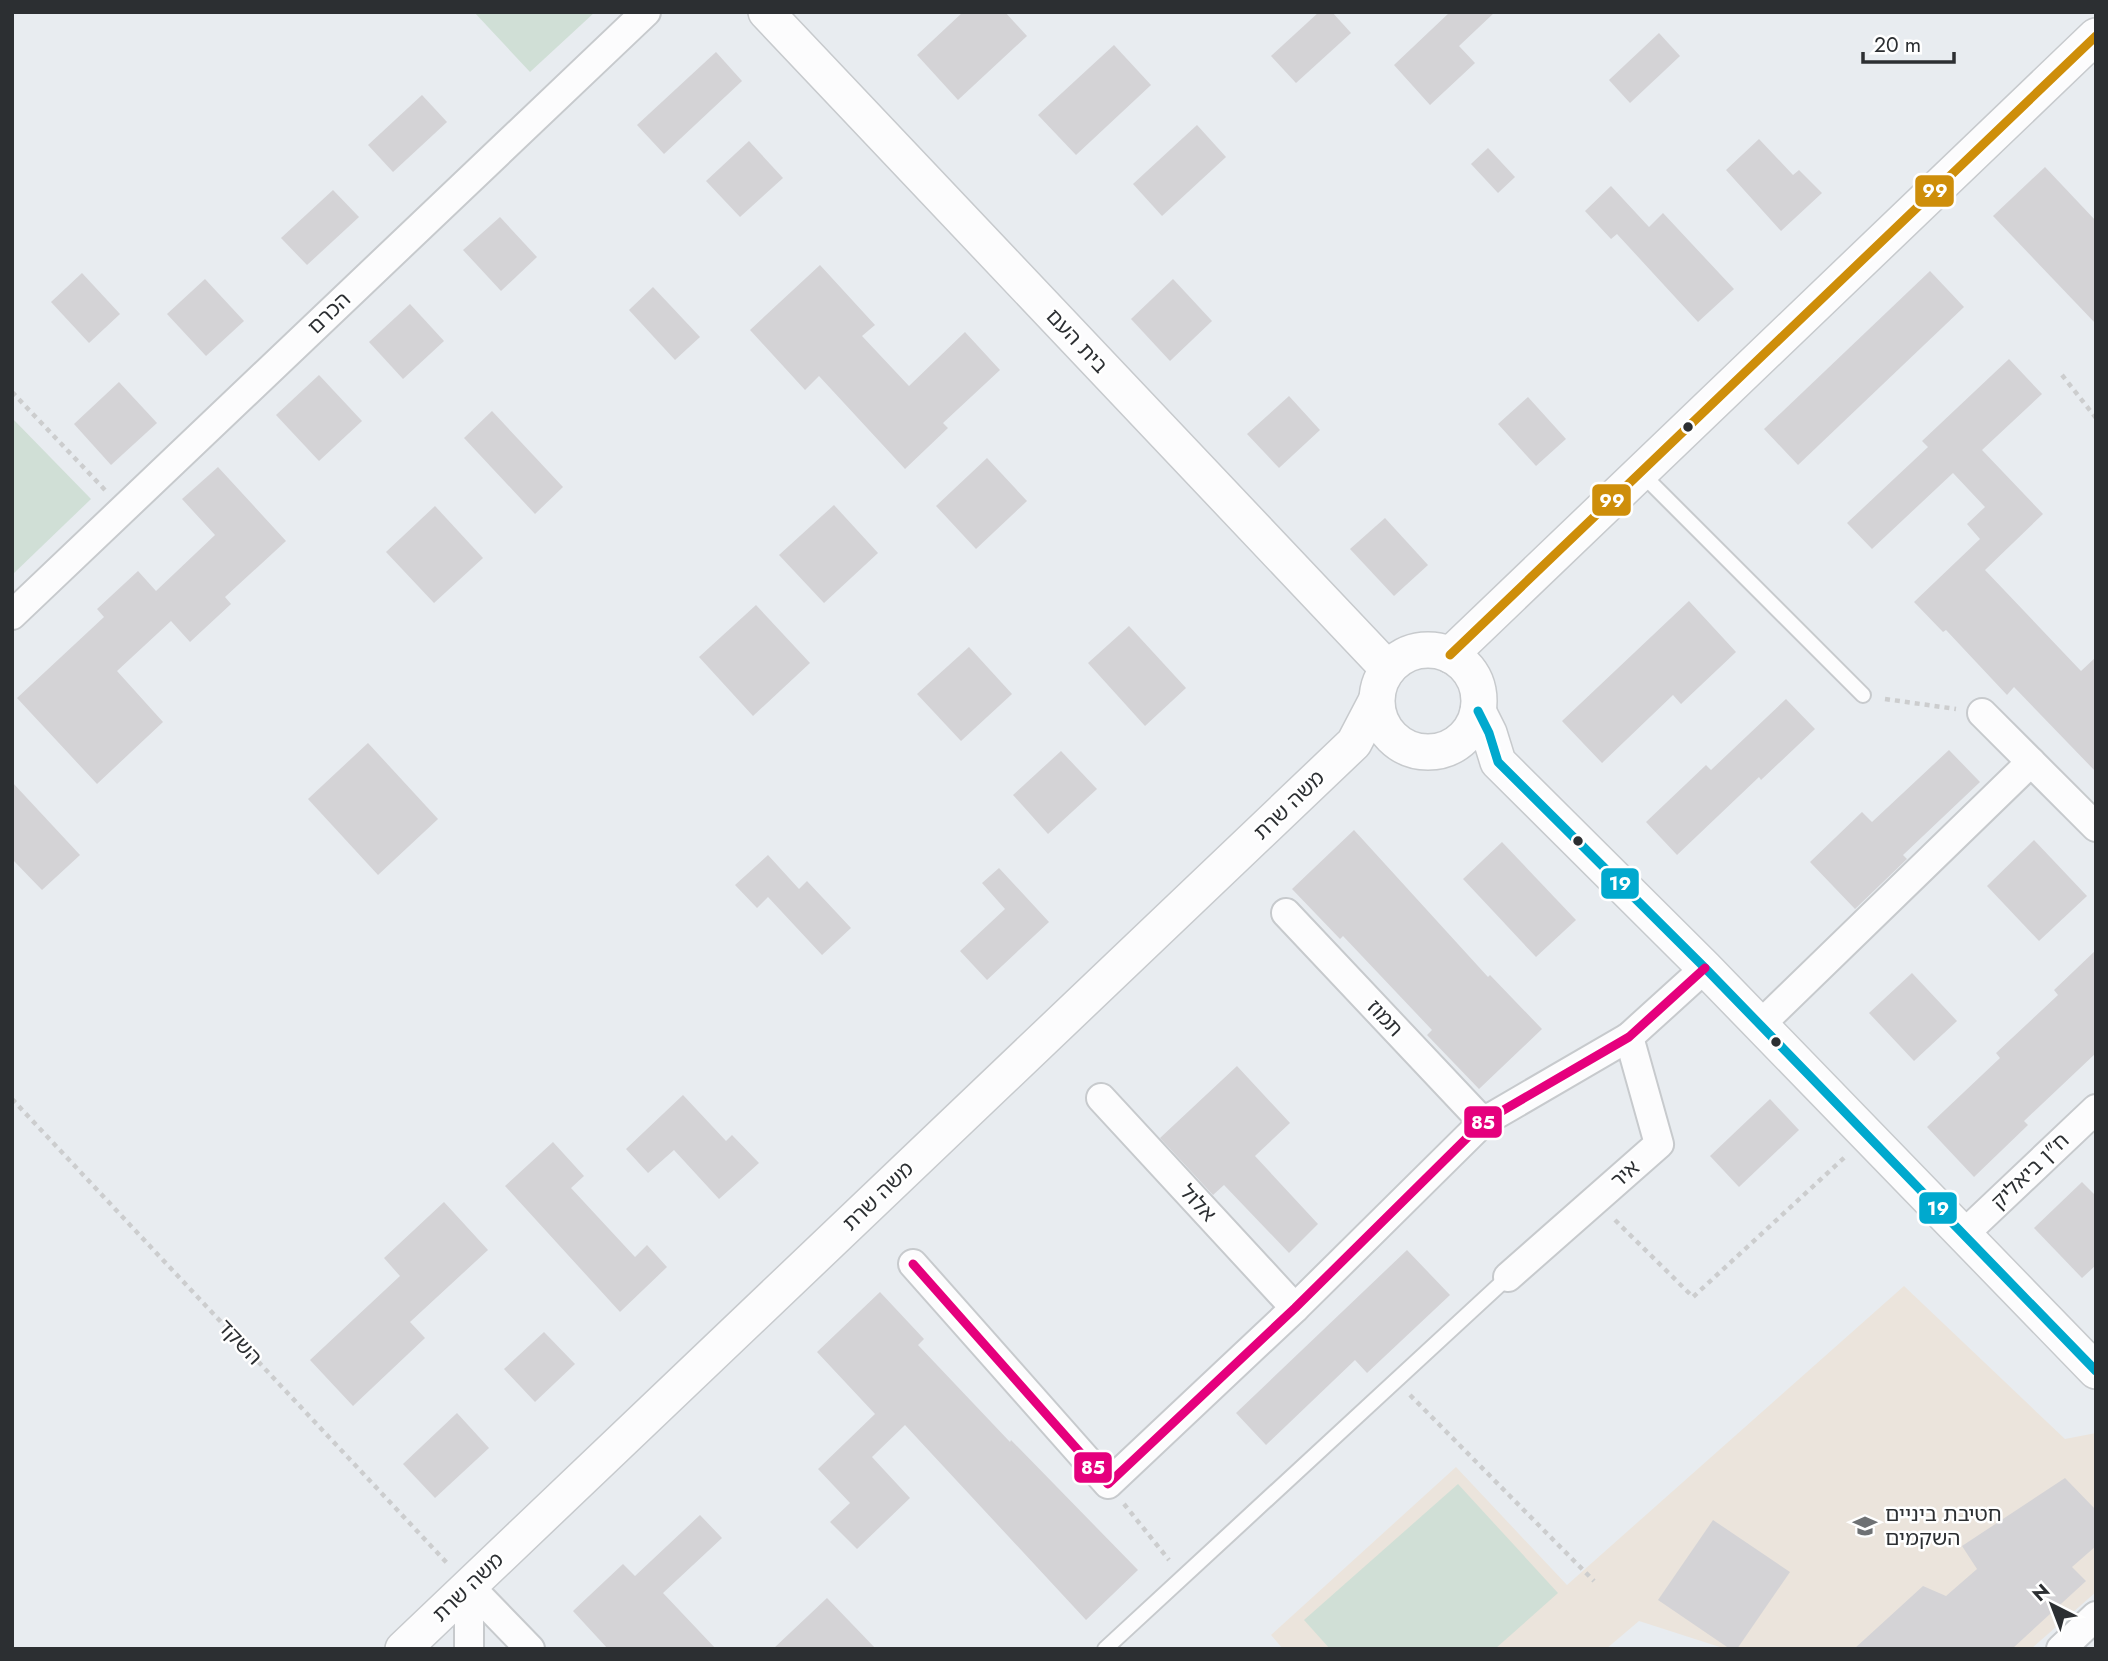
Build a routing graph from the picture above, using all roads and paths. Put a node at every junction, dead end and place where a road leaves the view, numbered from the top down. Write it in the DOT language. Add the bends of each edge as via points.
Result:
graph roads {
  1 [pos="646,12"];
  2 [pos="766,12"];
  3 [pos="2096,36"];
  4 [pos="2062,375"];
  5 [pos="12,392"];
  6 [pos="2096,418"];
  7 [pos="1641,473"];
  8 [pos="123,508"];
  9 [pos="12,615"];
  10 [pos="1450,655"];
  11 [pos="1382,685"];
  12 [pos="1863,695"];
  13 [pos="1478,710"];
  14 [pos="1982,713"];
  15 [pos="1354,743"];
  16 [pos="1415,748"];
  17 [pos="1497,762"];
  18 [pos="2031,762"];
  19 [pos="2096,827"];
  20 [pos="1286,913"];
  21 [pos="1705,968"];
  22 [pos="1761,1024"];
  23 [pos="1629,1037"];
  24 [pos="12,1098"];
  25 [pos="1101,1098"];
  26 [pos="2096,1108"];
  27 [pos="1483,1122"];
  28 [pos="1868,1136"];
  29 [pos="1595,1200"];
  30 [pos="1964,1234"];
  31 [pos="913,1264"];
  32 [pos="1508,1277"];
  33 [pos="1295,1308"];
  34 [pos="2096,1371"];
  35 [pos="1396,1381"];
  36 [pos="1108,1484"];
  37 [pos="1183,1577"];
  38 [pos="1594,1581"];
  39 [pos="469,1586"];
  40 [pos="2096,1615"];
  41 [pos="403,1649"];
  42 [pos="469,1649"];
  43 [pos="530,1649"];
  44 [pos="1105,1649"];
  45 [pos="2061,1649"];
  1 -- 8 [label="street, הכרם"];
  2 -- 11 [label="street, בית העם"];
  3 -- 7 [label="street"];
  4 -- 6 [label="path"];
  5 -- 8 [label="path"];
  7 -- 10 [label="street"];
  7 -- 12 [label="lane"];
  8 -- 9 [label="street, הכרם"];
  10 -- 11 [label="street" via="1416,651 1401,658"];
  10 -- 13 [label="street" via="1474,678"];
  11 -- 15 [label="street, משה שרת"];
  11 -- 16 [label="street" via="1380,718 1387,732"];
  12 -- 14 [label="path"];
  13 -- 16 [label="street" via="1472,726 1447,748"];
  13 -- 17 [label="street"];
  14 -- 18 [label="street"];
  15 -- 16 [label="street"];
  15 -- 39 [label="street, משה שרת"];
  16 -- 17 [label="street"];
  17 -- 21 [label="street"];
  18 -- 19 [label="street"];
  18 -- 22 [label="street"];
  20 -- 27 [label="street, תמוז"];
  21 -- 22 [label="street"];
  21 -- 23 [label="street"];
  22 -- 28 [label="street"];
  23 -- 27 [label="street"];
  23 -- 29 [label="street, איר" via="1658,1144"];
  24 -- 39 [label="path, השקד"];
  25 -- 33 [label="street, אלול"];
  26 -- 30 [label="street, ח\"ן ביאליק"];
  27 -- 33 [label="street"];
  28 -- 29 [label="path" via="1693,1297"];
  28 -- 30 [label="street"];
  29 -- 32 [label="street, איר"];
  30 -- 34 [label="street"];
  31 -- 36 [label="street"];
  32 -- 35 [label="lane"];
  33 -- 36 [label="street"];
  35 -- 37 [label="lane"];
  35 -- 38 [label="path"];
  36 -- 37 [label="path"];
  37 -- 44 [label="lane"];
  39 -- 41 [label="street, משה שרת"];
  39 -- 42 [label="street"];
  39 -- 43 [label="street"];
  40 -- 45 [label="street"];
}
